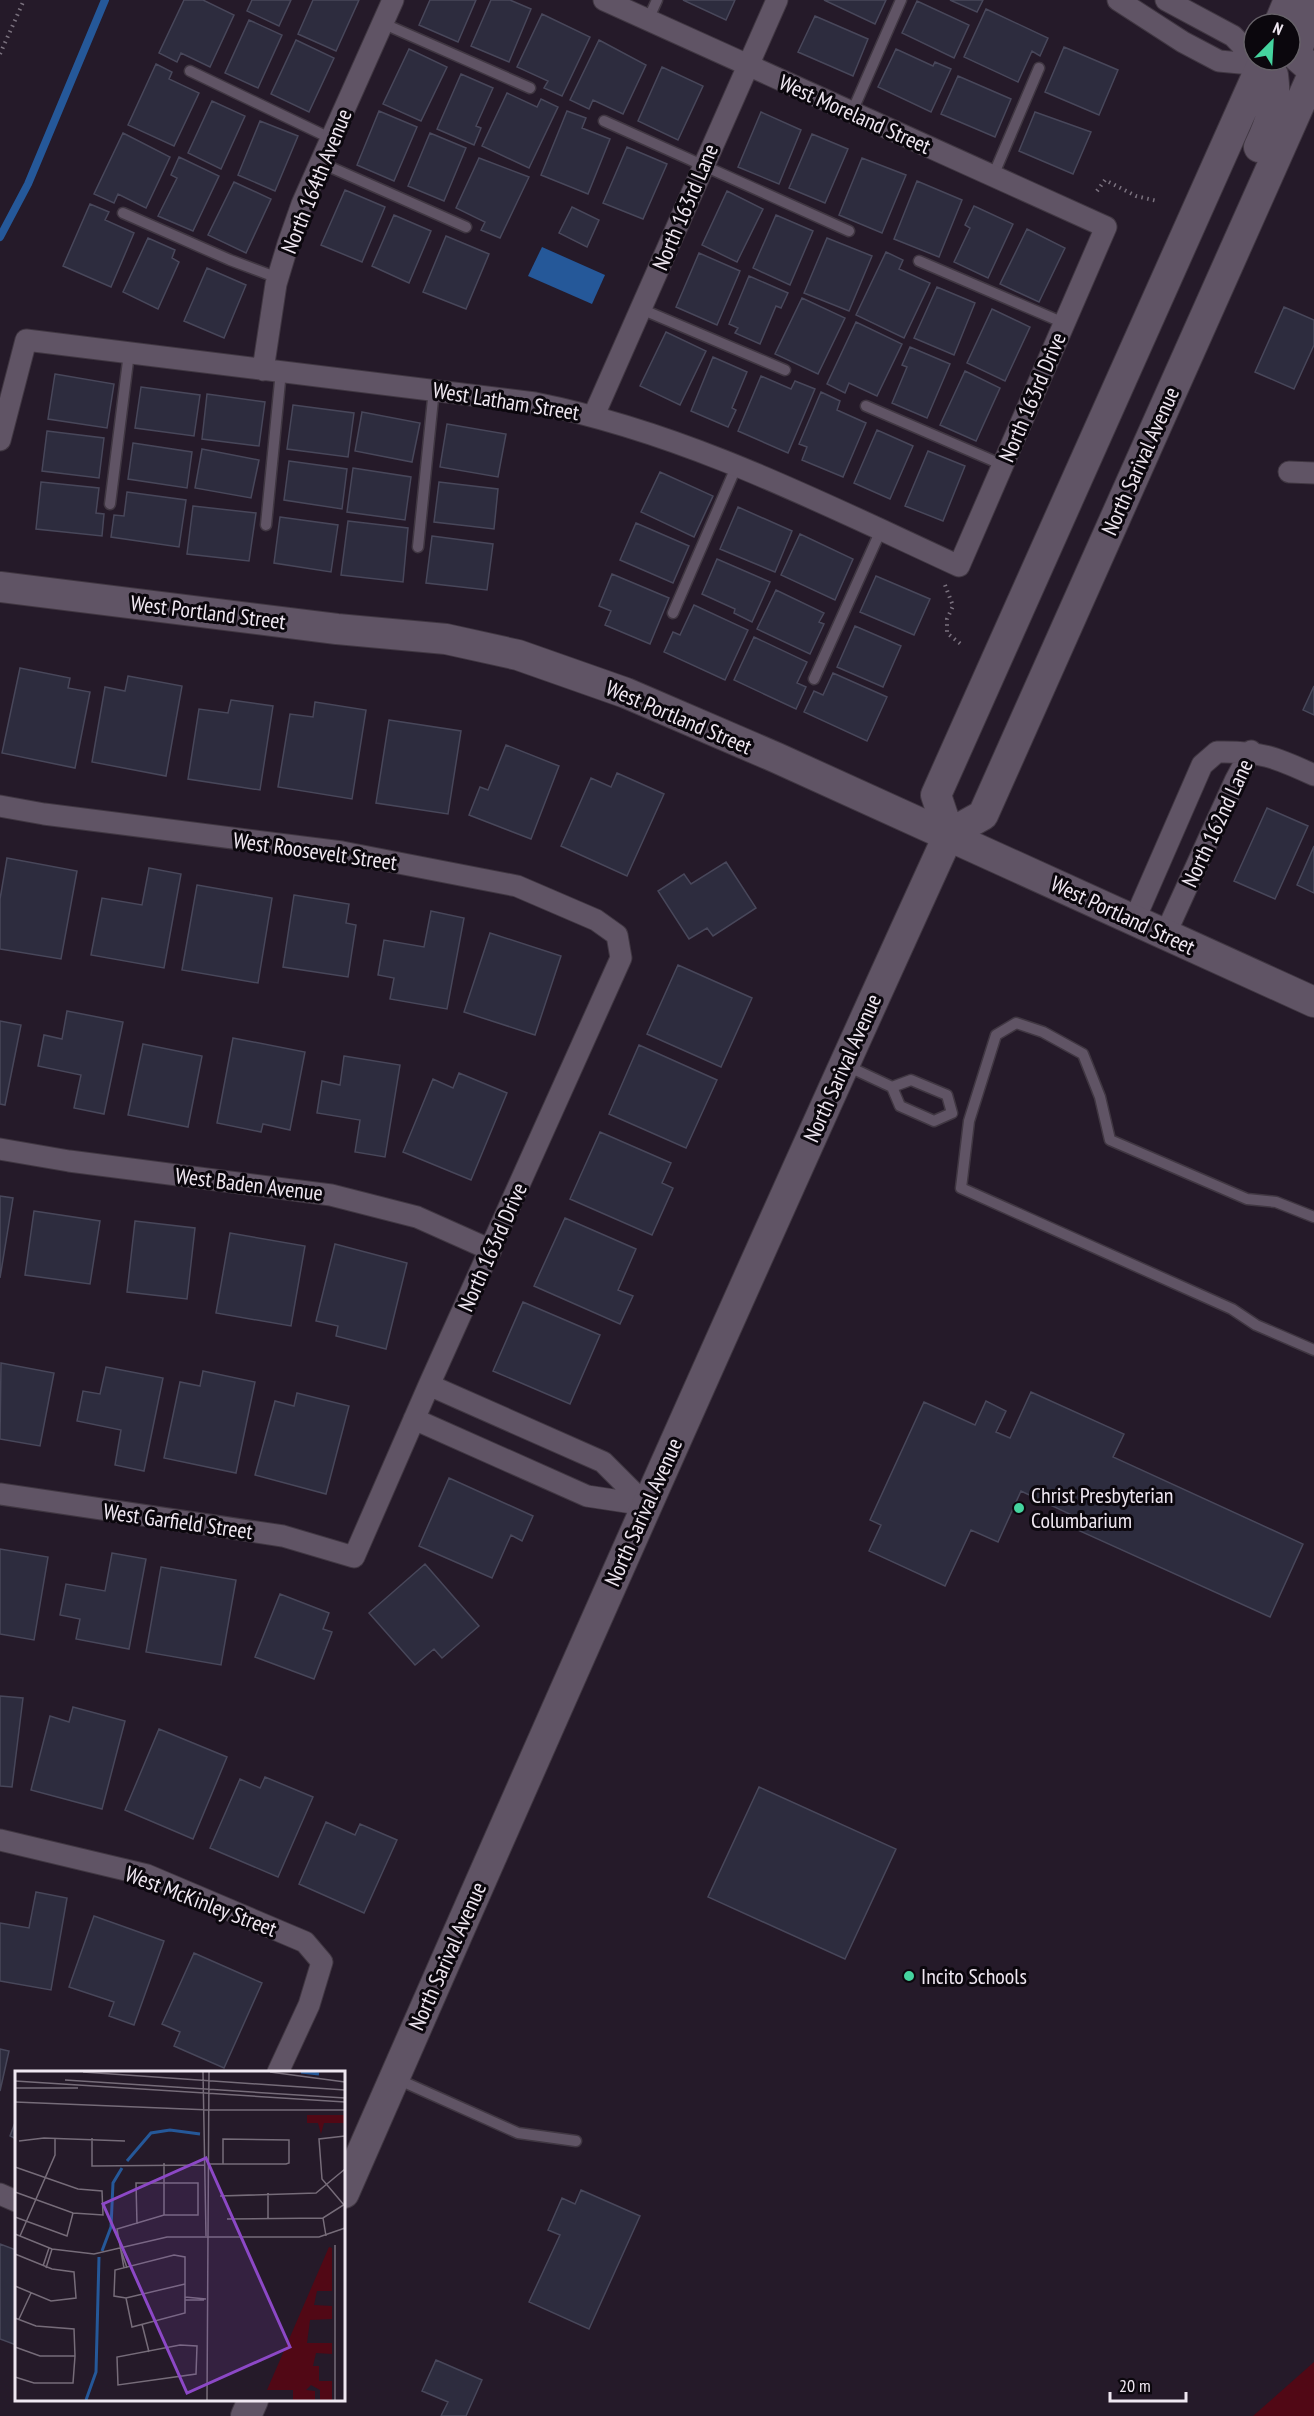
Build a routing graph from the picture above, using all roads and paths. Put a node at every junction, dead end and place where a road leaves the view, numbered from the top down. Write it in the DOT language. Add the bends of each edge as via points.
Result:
graph roads {
  1 [pos="24,0"];
  2 [pos="393,0"];
  3 [pos="604,0"];
  4 [pos="657,0"];
  5 [pos="777,0"];
  6 [pos="901,0"];
  7 [pos="1118,0"];
  8 [pos="1166,0"];
  9 [pos="1314,5"];
  10 [pos="648,20"];
  11 [pos="382,23"];
  12 [pos="1242,45"];
  13 [pos="0,54"];
  14 [pos="1242,61"];
  15 [pos="747,65"];
  16 [pos="1039,68"];
  17 [pos="190,71"];
  18 [pos="1314,71"];
  19 [pos="1254,72"];
  20 [pos="1270,72"];
  21 [pos="530,88"];
  22 [pos="852,112"];
  23 [pos="604,121"];
  24 [pos="332,138"];
  25 [pos="321,163"];
  26 [pos="703,166"];
  27 [pos="993,176"];
  28 [pos="1097,191"];
  29 [pos="1157,201"];
  30 [pos="123,213"];
  31 [pos="466,227"];
  32 [pos="1106,227"];
  33 [pos="849,231"];
  34 [pos="919,261"];
  35 [pos="278,278"];
  36 [pos="641,309"];
  37 [pos="1064,323"];
  38 [pos="129,353"];
  39 [pos="1182,367"];
  40 [pos="272,370"];
  41 [pos="784,370"];
  42 [pos="434,389"];
  43 [pos="866,406"];
  44 [pos="594,415"];
  45 [pos="0,440"];
  46 [pos="737,465"];
  47 [pos="1003,465"];
  48 [pos="1288,472"];
  49 [pos="1314,473"];
  50 [pos="110,504"];
  51 [pos="266,525"];
  52 [pos="881,530"];
  53 [pos="418,547"];
  54 [pos="959,566"];
  55 [pos="945,585"];
  56 [pos="0,586"];
  57 [pos="673,613"];
  58 [pos="962,645"];
  59 [pos="814,679"];
  60 [pos="1251,751"];
  61 [pos="1314,775"];
  62 [pos="0,806"];
  63 [pos="949,834"];
  64 [pos="1134,921"];
  65 [pos="617,935"];
  66 [pos="1165,935"];
  67 [pos="1314,1002"];
  68 [pos="843,1064"];
  69 [pos="892,1086"];
  70 [pos="952,1113"];
  71 [pos="969,1121"];
  72 [pos="0,1149"];
  73 [pos="1314,1217"];
  74 [pos="491,1250"];
  75 [pos="1314,1350"];
  76 [pos="429,1385"];
  77 [pos="414,1419"];
  78 [pos="0,1494"];
  79 [pos="646,1505"];
  80 [pos="354,1557"];
  81 [pos="0,1840"];
  82 [pos="279,2071"];
  83 [pos="394,2078"];
  84 [pos="576,2141"];
  85 [pos="345,2191"];
  86 [pos="0,2194"];
  87 [pos="15,2201"];
  88 [pos="253,2401"];
  89 [pos="246,2416"];
  1 -- 13 [label="path"];
  2 -- 11 [label="street, North 164th Avenue"];
  3 -- 10 [label="street, West Moreland Street"];
  4 -- 10 [label="lane"];
  5 -- 15 [label="street, North 163rd Lane"];
  6 -- 22 [label="lane"];
  7 -- 14 [label="street" via="1219,62"];
  8 -- 12 [label="street"];
  9 -- 18 [label="main road" via="1296,52"];
  10 -- 15 [label="street, West Moreland Street"];
  11 -- 21 [label="lane"];
  11 -- 24 [label="street, North 164th Avenue"];
  15 -- 22 [label="street, West Moreland Street"];
  15 -- 26 [label="street, North 163rd Lane"];
  16 -- 27 [label="lane"];
  17 -- 24 [label="lane"];
  18 -- 39 [label="main road, North Sarival Avenue"];
  19 -- 63 [label="main road" via="936,795"];
  20 -- 39 [label="main road" via="1276,96 1273,116 1212,251"];
  22 -- 27 [label="street, West Moreland Street"];
  23 -- 26 [label="lane"];
  24 -- 25 [label="street, North 164th Avenue"];
  25 -- 31 [label="lane"];
  25 -- 35 [label="street, North 164th Avenue"];
  26 -- 33 [label="lane"];
  26 -- 36 [label="street, North 163rd Lane"];
  27 -- 32 [label="street, West Moreland Street"];
  28 -- 29 [label="path" via="1105,180 1136,196"];
  30 -- 35 [label="lane"];
  32 -- 37 [label="street, North 163rd Drive"];
  34 -- 37 [label="lane"];
  35 -- 40 [label="street, North 164th Avenue"];
  36 -- 41 [label="lane"];
  36 -- 44 [label="street, North 163rd Lane"];
  37 -- 47 [label="street, North 163rd Drive"];
  38 -- 40 [label="street, West Latham Street"];
  38 -- 45 [label="street, West Latham Street" via="26,340"];
  38 -- 50 [label="lane"];
  39 -- 63 [label="main road, North Sarival Avenue" via="983,815"];
  40 -- 42 [label="street, West Latham Street"];
  40 -- 51 [label="lane"];
  42 -- 44 [label="street, West Latham Street"];
  42 -- 53 [label="lane"];
  43 -- 47 [label="lane"];
  44 -- 46 [label="street, West Latham Street" via="662,435"];
  46 -- 52 [label="street, West Latham Street"];
  46 -- 57 [label="lane"];
  47 -- 54 [label="street, North 163rd Drive"];
  48 -- 49 [label="street"];
  52 -- 54 [label="street, West Latham Street"];
  52 -- 59 [label="lane"];
  55 -- 58 [label="path" via="953,606 947,619 947,633"];
  56 -- 63 [label="main road, West Portland Street" via="446,639 518,655 626,693"];
  60 -- 61 [label="street"];
  60 -- 64 [label="street, North 162nd Lane" via="1217,752 1202,765"];
  60 -- 66 [label="street, North 162nd Lane"];
  62 -- 65 [label="street, West Roosevelt Street" via="342,852 517,886 596,920"];
  63 -- 64 [label="main road, West Portland Street"];
  63 -- 68 [label="main road, North Sarival Avenue"];
  64 -- 66 [label="main road, West Portland Street"];
  65 -- 74 [label="street, North 163rd Drive" via="621,958"];
  66 -- 67 [label="main road, West Portland Street"];
  68 -- 69 [label="lane"];
  68 -- 79 [label="main road, North Sarival Avenue"];
  69 -- 70 [label="lane" via="911,1080 947,1095"];
  69 -- 70 [label="lane" via="900,1106 933,1121"];
  70 -- 71 [label="lane"];
  71 -- 73 [label="lane" via="996,1035 1016,1023 1043,1032 1083,1054 1100,1097 1110,1140 1247,1199 1276,1202"];
  71 -- 75 [label="lane" via="961,1188 1232,1309 1256,1325"];
  72 -- 74 [label="street, West Baden Avenue" via="331,1194 417,1217"];
  74 -- 76 [label="street, North 163rd Drive"];
  76 -- 77 [label="street, North 163rd Drive"];
  76 -- 79 [label="street" via="603,1462"];
  77 -- 79 [label="street" via="587,1496"];
  77 -- 80 [label="street, North 163rd Drive"];
  78 -- 80 [label="street, West Garfield Street" via="283,1536"];
  79 -- 83 [label="main road, North Sarival Avenue"];
  81 -- 82 [label="street, West McKinley Street" via="147,1875 305,1942 321,1962 309,2005"];
  83 -- 84 [label="lane" via="518,2133"];
  83 -- 85 [label="main road, North Sarival Avenue"];
  86 -- 87 [label="street"];
  88 -- 89 [label="main road"];
}
